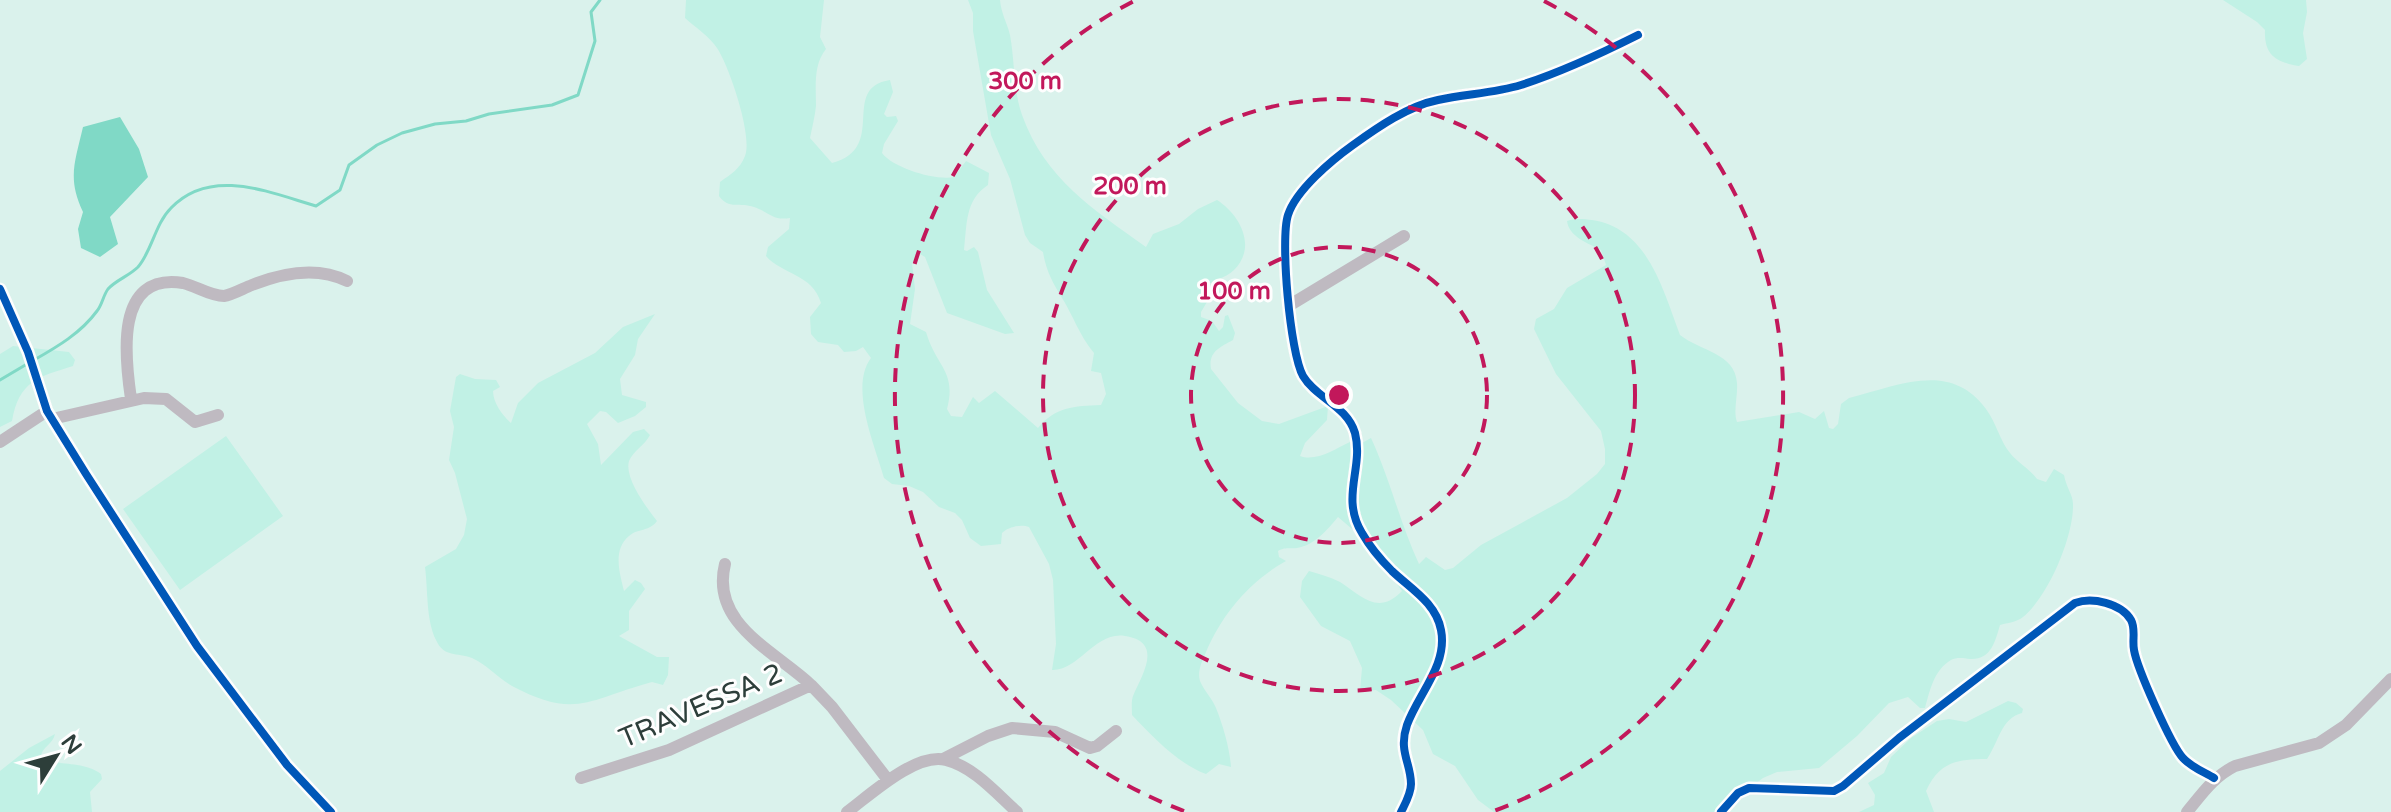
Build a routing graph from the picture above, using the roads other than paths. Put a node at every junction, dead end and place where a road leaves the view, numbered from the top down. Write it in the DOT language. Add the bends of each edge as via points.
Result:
graph roads {
  1 [pos="1638,35"];
  2 [pos="1404,236"];
  3 [pos="347,281"];
  4 [pos="0,289"];
  5 [pos="1290,305"];
  6 [pos="131,399"];
  7 [pos="50,415"];
  8 [pos="218,415"];
  9 [pos="0,442"];
  10 [pos="725,564"];
  11 [pos="2391,679"];
  12 [pos="811,685"];
  13 [pos="1116,731"];
  14 [pos="943,759"];
  15 [pos="581,778"];
  16 [pos="2214,778"];
  17 [pos="888,780"];
  18 [pos="1002,807"];
  19 [pos="331,812"];
  20 [pos="847,812"];
  21 [pos="1017,812"];
  22 [pos="1401,812"];
  23 [pos="1721,812"];
  24 [pos="2187,812"];
  1 -- 5 [label="street" via="1519,86 1434,100 1390,120 1351,147 1323,170 1288,212 1284,229"];
  2 -- 5 [label="street"];
  3 -- 6 [label="street" via="332,273 277,275 224,296 182,283 157,284 134,304 126,330"];
  4 -- 7 [label="street"];
  5 -- 22 [label="street" via="1301,373 1349,420 1355,435 1351,498 1360,530 1386,565 1436,613 1442,632 1433,674 1406,726 1403,748 1411,783"];
  6 -- 7 [label="street"];
  6 -- 8 [label="street" via="166,399 195,422"];
  7 -- 9 [label="street"];
  7 -- 19 [label="street" via="197,646 287,765"];
  10 -- 12 [label="street" via="722,594 741,627"];
  11 -- 16 [label="street" via="2346,725 2319,743 2235,766"];
  12 -- 15 [label="street, TRAVESSA 2" via="669,750"];
  12 -- 17 [label="street, TRAVESSA 2"];
  13 -- 14 [label="street" via="1090,748 1055,732 1012,728"];
  14 -- 17 [label="street" via="922,761"];
  14 -- 18 [label="street" via="987,784"];
  16 -- 23 [label="street" via="2177,750 2135,654 2129,617 2112,606 2083,600 1843,786 1834,791 1749,788"];
  16 -- 24 [label="street"];
  17 -- 20 [label="street"];
  18 -- 21 [label="street"];
}
